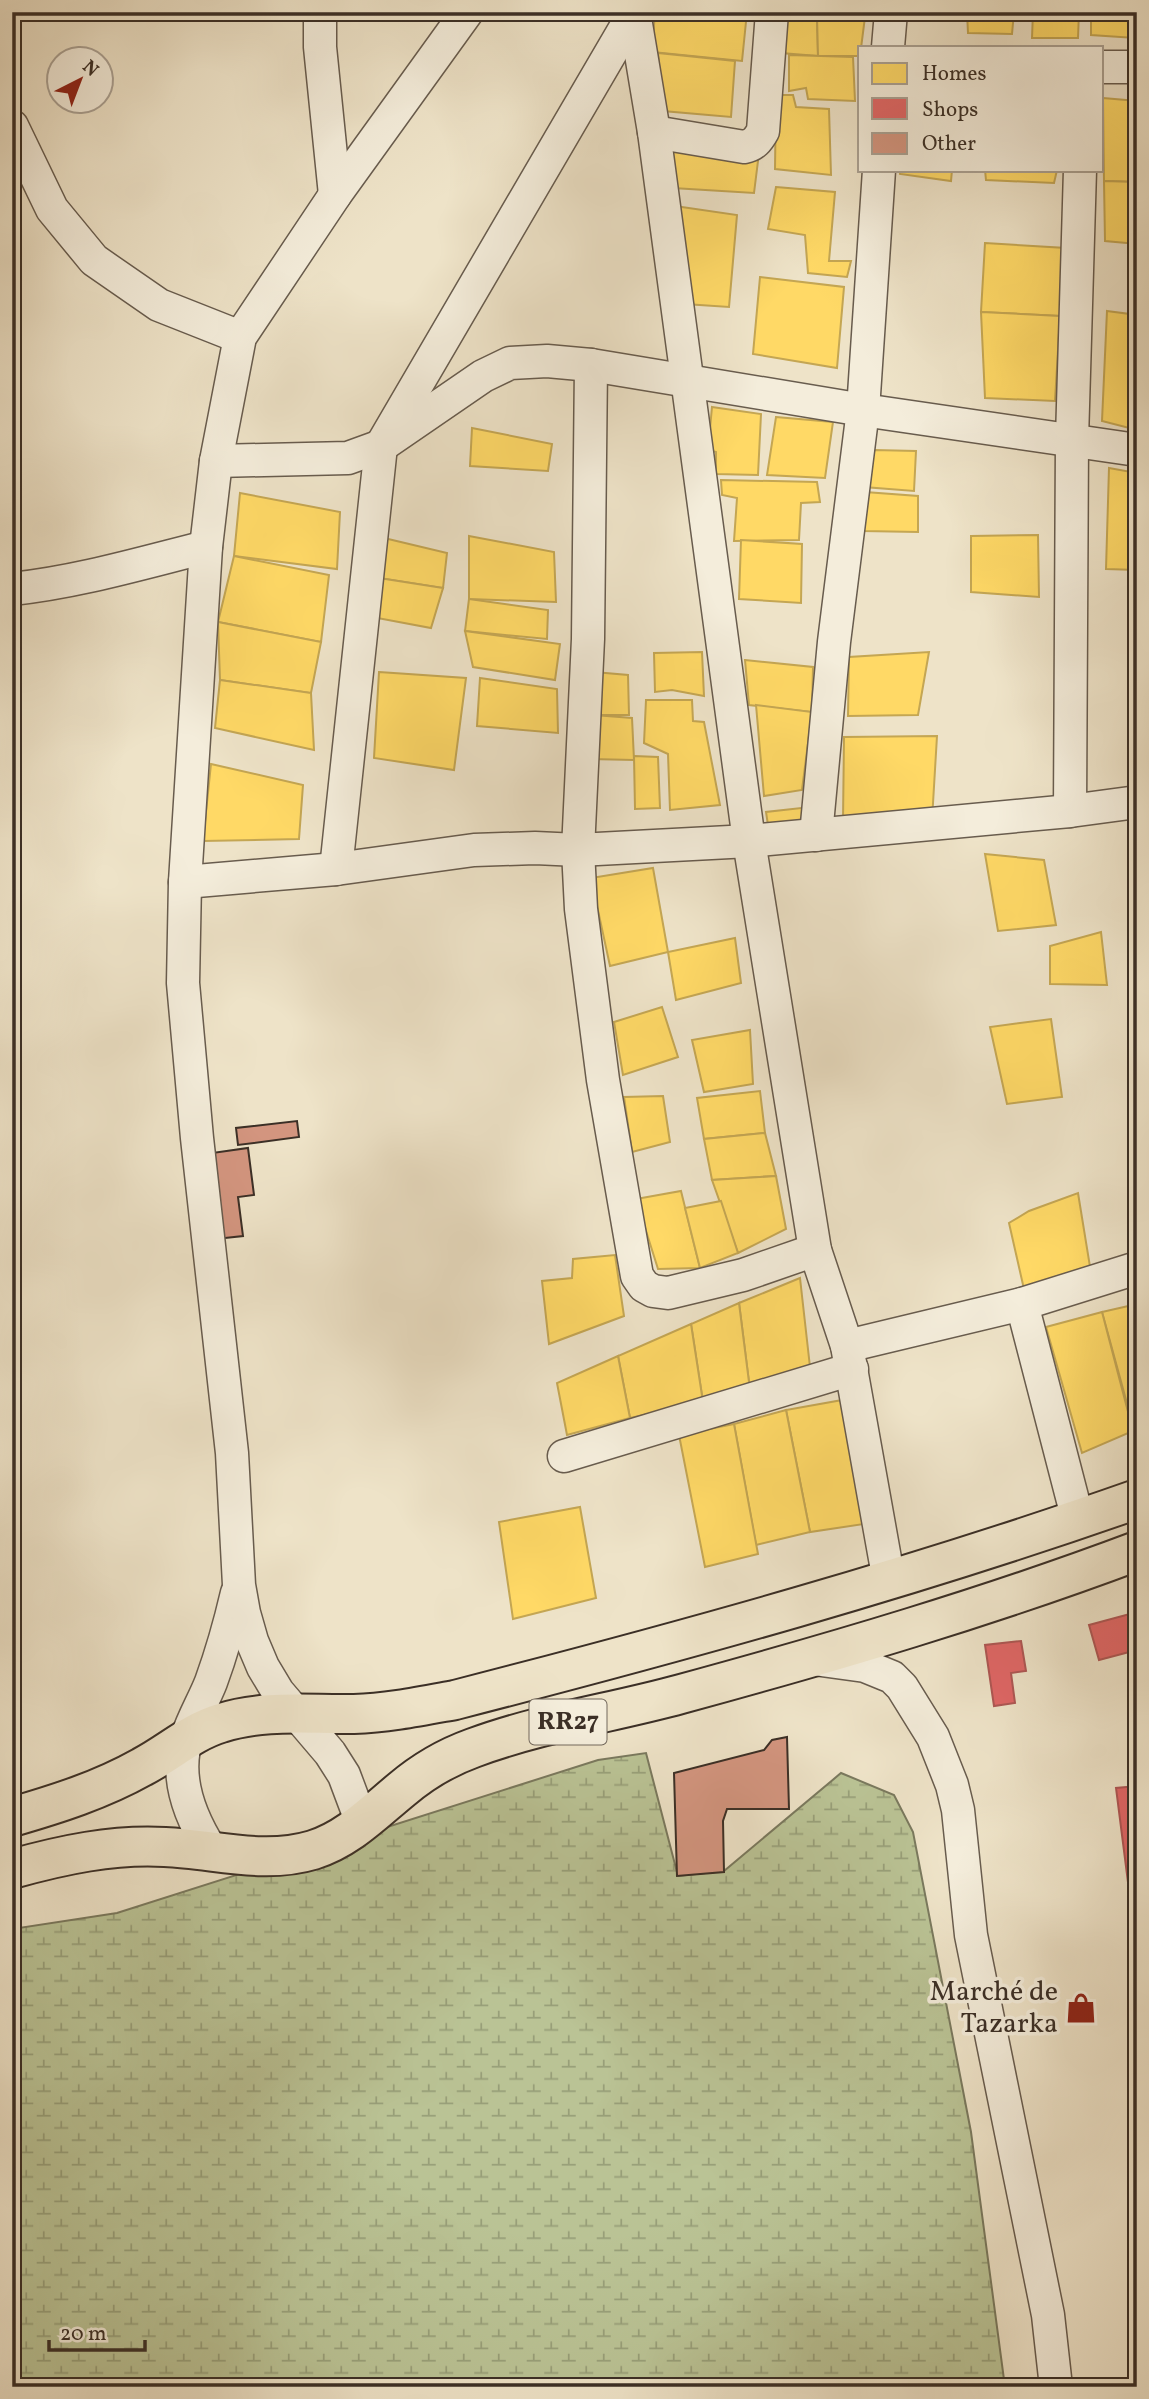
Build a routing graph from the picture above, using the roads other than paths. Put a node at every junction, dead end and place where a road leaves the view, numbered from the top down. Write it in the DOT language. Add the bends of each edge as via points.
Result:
graph roads {
  1 [pos="320,12"];
  2 [pos="467,12"];
  3 [pos="634,12"];
  4 [pos="772,12"];
  5 [pos="891,12"];
  6 [pos="888,46"];
  7 [pos="1104,67"];
  8 [pos="1137,67"];
  9 [pos="12,126"];
  10 [pos="654,132"];
  11 [pos="879,172"];
  12 [pos="1080,172"];
  13 [pos="335,195"];
  14 [pos="240,337"];
  15 [pos="591,365"];
  16 [pos="686,382"];
  17 [pos="863,410"];
  18 [pos="1072,439"];
  19 [pos="380,446"];
  20 [pos="1137,450"];
  21 [pos="216,461"];
  22 [pos="206,547"];
  23 [pos="12,589"];
  24 [pos="1137,802"];
  25 [pos="1070,811"];
  26 [pos="816,835"];
  27 [pos="749,841"];
  28 [pos="578,850"];
  29 [pos="335,869"];
  30 [pos="185,882"];
  31 [pos="815,1250"];
  32 [pos="1137,1268"];
  33 [pos="1023,1304"];
  34 [pos="850,1358"];
  35 [pos="564,1456"];
  36 [pos="1137,1499"];
  37 [pos="1078,1520"];
  38 [pos="1137,1551"];
  39 [pos="889,1581"];
  40 [pos="239,1584"];
  41 [pos="812,1658"];
  42 [pos="295,1713"];
  43 [pos="187,1738"];
  44 [pos="12,1817"];
  45 [pos="362,1823"];
  46 [pos="211,1850"];
  47 [pos="12,1869"];
  48 [pos="1056,2387"];
  1 -- 13 [label="street"];
  2 -- 13 [label="street"];
  3 -- 10 [label="street"];
  3 -- 19 [label="street"];
  4 -- 10 [label="street" via="759,139 744,147"];
  5 -- 6 [label="street"];
  7 -- 8 [label="street"];
  9 -- 14 [label="street" via="52,209 94,260 159,305"];
  10 -- 16 [label="street"];
  11 -- 17 [label="street"];
  12 -- 18 [label="street"];
  13 -- 14 [label="street"];
  14 -- 21 [label="street"];
  15 -- 16 [label="street"];
  15 -- 19 [label="street" via="510,363 483,376"];
  15 -- 28 [label="street" via="588,639"];
  16 -- 17 [label="street"];
  16 -- 27 [label="street"];
  17 -- 18 [label="street"];
  17 -- 26 [label="street"];
  18 -- 20 [label="street"];
  18 -- 25 [label="street"];
  19 -- 21 [label="street" via="348,458"];
  19 -- 29 [label="street"];
  21 -- 22 [label="street"];
  22 -- 23 [label="street"];
  22 -- 30 [label="street"];
  24 -- 25 [label="street"];
  25 -- 26 [label="street"];
  26 -- 27 [label="street"];
  27 -- 28 [label="street"];
  27 -- 31 [label="street"];
  28 -- 29 [label="street" via="474,850"];
  28 -- 31 [label="street" via="603,1080 637,1276 653,1291 668,1293 743,1275"];
  29 -- 30 [label="street"];
  30 -- 40 [label="street" via="183,983 232,1453"];
  31 -- 34 [label="street"];
  32 -- 33 [label="street"];
  33 -- 34 [label="street"];
  33 -- 37 [label="street"];
  34 -- 35 [label="street"];
  34 -- 39 [label="street"];
  36 -- 37 [label="highway, RR27"];
  37 -- 39 [label="highway, RR27"];
  38 -- 41 [label="highway, RR27"];
  39 -- 42 [label="highway, RR27" via="455,1700 356,1714"];
  40 -- 42 [label="street" via="252,1641 278,1692"];
  40 -- 43 [label="street" via="218,1663"];
  41 -- 45 [label="highway, RR27" via="470,1749 435,1766"];
  41 -- 48 [label="street" via="865,1665 892,1677 933,1737 952,1785 971,1935 1048,2315"];
  42 -- 43 [label="highway, RR27" via="257,1714"];
  42 -- 45 [label="street" via="337,1764"];
  43 -- 44 [label="highway, RR27" via="144,1767 97,1789"];
  43 -- 46 [label="street" via="183,1761 189,1808"];
  45 -- 46 [label="highway, RR27" via="314,1850 280,1857 245,1857"];
  46 -- 47 [label="highway, RR27" via="116,1847"];
}
